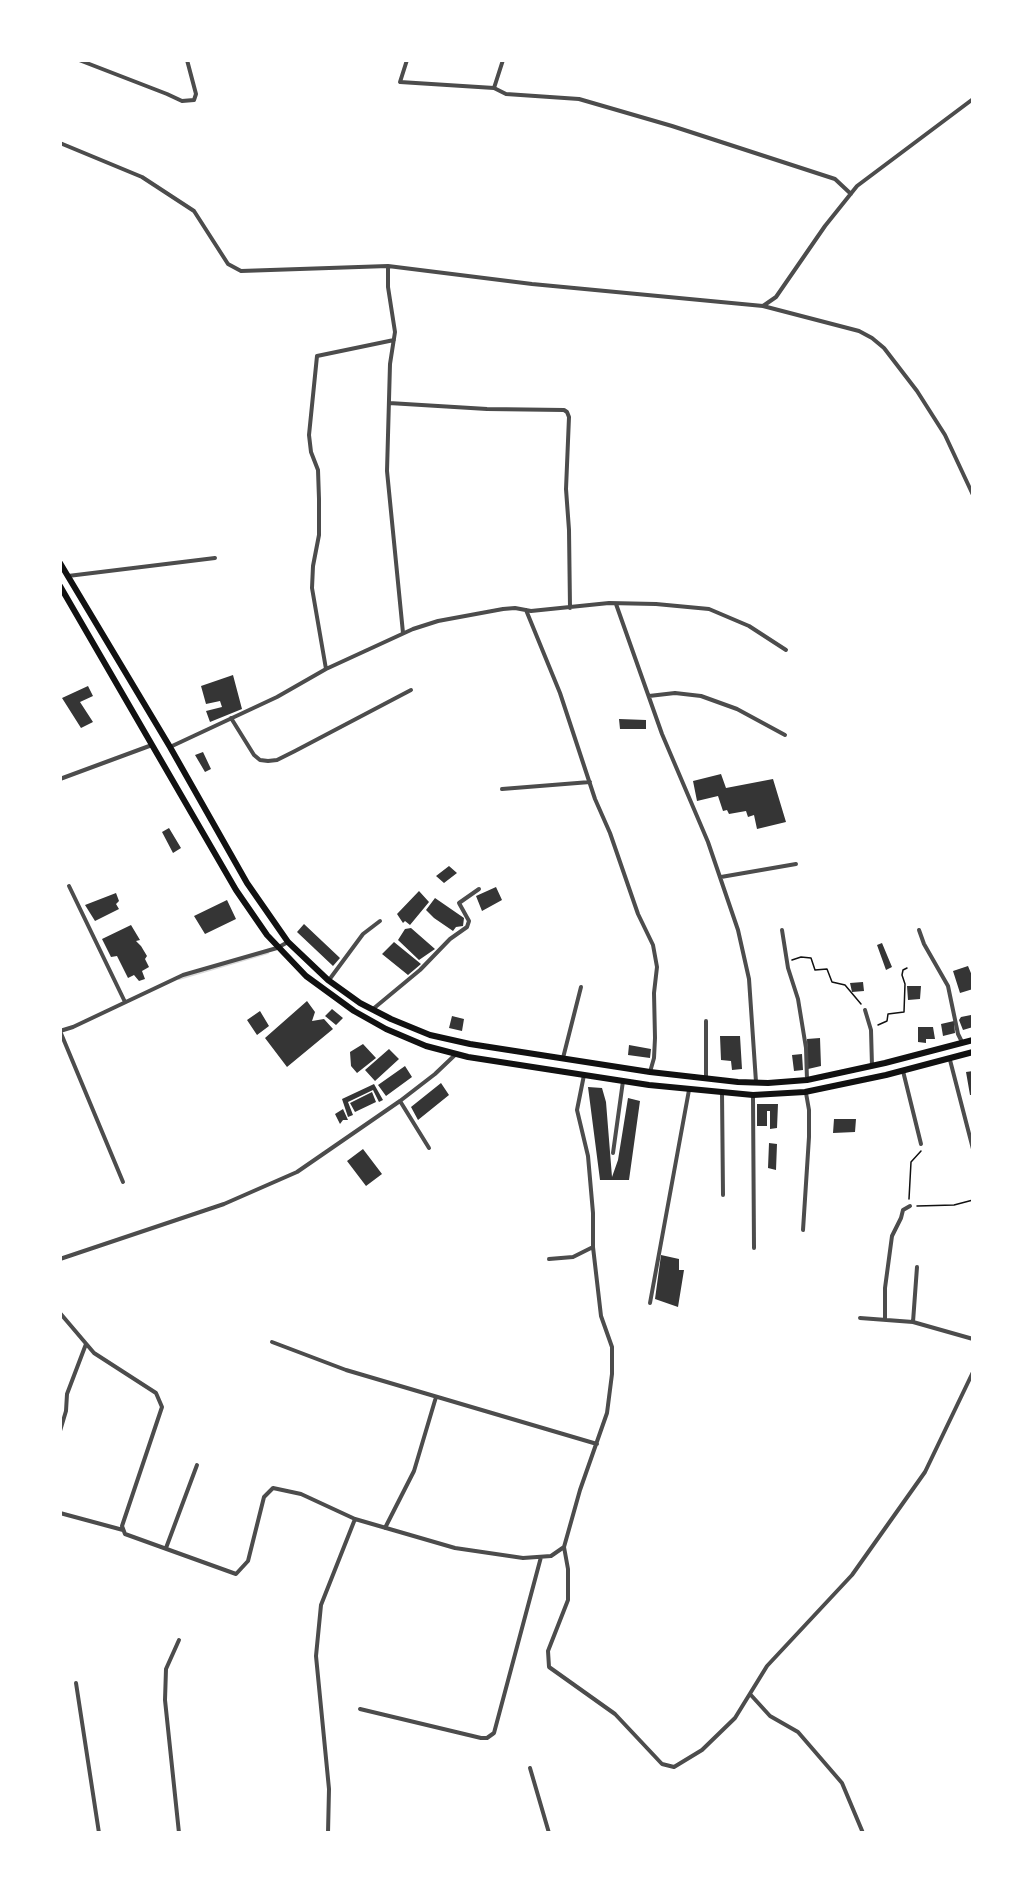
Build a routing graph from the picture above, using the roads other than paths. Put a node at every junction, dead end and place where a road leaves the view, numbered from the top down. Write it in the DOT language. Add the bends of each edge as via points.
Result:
graph roads {
  1 [pos="79,60"];
  2 [pos="187,60"];
  3 [pos="407,60"];
  4 [pos="503,60"];
  5 [pos="494,88"];
  6 [pos="973,99"];
  7 [pos="60,143"];
  8 [pos="851,194"];
  9 [pos="388,266"];
  10 [pos="763,306"];
  11 [pos="394,340"];
  12 [pos="389,403"];
  13 [pos="973,495"];
  14 [pos="215,558"];
  15 [pos="60,563"];
  16 [pos="68,576"];
  17 [pos="60,585"];
  18 [pos="615,603"];
  19 [pos="570,608"];
  20 [pos="526,610"];
  21 [pos="403,633"];
  22 [pos="786,650"];
  23 [pos="326,669"];
  24 [pos="411,690"];
  25 [pos="649,696"];
  26 [pos="231,718"];
  27 [pos="785,735"];
  28 [pos="153,744"];
  29 [pos="170,747"];
  30 [pos="60,779"];
  31 [pos="590,782"];
  32 [pos="502,789"];
  33 [pos="796,864"];
  34 [pos="721,877"];
  35 [pos="69,886"];
  36 [pos="479,889"];
  37 [pos="380,921"];
  38 [pos="782,930"];
  39 [pos="919,930"];
  40 [pos="288,942"];
  41 [pos="277,948"];
  42 [pos="328,980"];
  43 [pos="581,987"];
  44 [pos="125,1002"];
  45 [pos="373,1009"];
  46 [pos="865,1010"];
  47 [pos="706,1021"];
  48 [pos="60,1031"];
  49 [pos="973,1040"];
  50 [pos="962,1042"];
  51 [pos="973,1052"];
  52 [pos="456,1054"];
  53 [pos="563,1058"];
  54 [pos="950,1060"];
  55 [pos="872,1066"];
  56 [pos="903,1071"];
  57 [pos="650,1072"];
  58 [pos="584,1075"];
  59 [pos="706,1079"];
  60 [pos="807,1080"];
  61 [pos="623,1081"];
  62 [pos="756,1083"];
  63 [pos="688,1090"];
  64 [pos="722,1092"];
  65 [pos="805,1092"];
  66 [pos="753,1095"];
  67 [pos="400,1101"];
  68 [pos="921,1144"];
  69 [pos="429,1148"];
  70 [pos="973,1149"];
  71 [pos="613,1153"];
  72 [pos="123,1182"];
  73 [pos="723,1196"];
  74 [pos="910,1206"];
  75 [pos="803,1230"];
  76 [pos="593,1247"];
  77 [pos="754,1248"];
  78 [pos="549,1259"];
  79 [pos="60,1260"];
  80 [pos="917,1267"];
  81 [pos="650,1303"];
  82 [pos="60,1313"];
  83 [pos="860,1318"];
  84 [pos="885,1319"];
  85 [pos="913,1322"];
  86 [pos="973,1339"];
  87 [pos="272,1342"];
  88 [pos="86,1344"];
  89 [pos="973,1372"];
  90 [pos="436,1397"];
  91 [pos="60,1431"];
  92 [pos="597,1444"];
  93 [pos="197,1465"];
  94 [pos="60,1513"];
  95 [pos="355,1519"];
  96 [pos="385,1528"];
  97 [pos="123,1530"];
  98 [pos="564,1547"];
  99 [pos="166,1549"];
  100 [pos="541,1557"];
  101 [pos="179,1640"];
  102 [pos="76,1683"];
  103 [pos="750,1694"];
  104 [pos="360,1709"];
  105 [pos="530,1768"];
  106 [pos="99,1833"];
  107 [pos="179,1833"];
  108 [pos="328,1833"];
  109 [pos="549,1833"];
  110 [pos="863,1833"];
  1 -- 2 [label="street" via="183,101 194,100 196,94"];
  3 -- 5 [label="street" via="400,82"];
  4 -- 5 [label="street"];
  5 -- 8 [label="street" via="506,94 579,99 672,126 835,179"];
  6 -- 8 [label="street"];
  7 -- 9 [label="street" via="142,177 194,211 228,264 241,271"];
  8 -- 10 [label="street" via="776,297"];
  9 -- 10 [label="street"];
  9 -- 11 [label="street"];
  10 -- 13 [label="street" via="873,338 904,372 932,413"];
  11 -- 12 [label="street"];
  11 -- 23 [label="street" via="316,358 309,435 318,470 319,535 312,588"];
  12 -- 19 [label="street" via="567,412"];
  12 -- 21 [label="street" via="387,471"];
  14 -- 16 [label="street"];
  15 -- 16 [label="main road"];
  16 -- 29 [label="main road"];
  17 -- 28 [label="main road"];
  18 -- 19 [label="street"];
  18 -- 22 [label="street" via="709,609 749,626"];
  18 -- 25 [label="street"];
  19 -- 20 [label="street"];
  20 -- 21 [label="street" via="457,616"];
  20 -- 31 [label="street" via="558,687"];
  21 -- 23 [label="street"];
  23 -- 26 [label="street"];
  24 -- 26 [label="street" via="295,751 268,761 254,755"];
  25 -- 27 [label="street" via="701,696 737,709"];
  25 -- 34 [label="street"];
  26 -- 29 [label="street"];
  28 -- 30 [label="street"];
  28 -- 41 [label="main road" via="236,890"];
  29 -- 40 [label="main road" via="247,883"];
  31 -- 32 [label="street"];
  31 -- 57 [label="street" via="638,914 654,945 656,1038"];
  33 -- 34 [label="street"];
  34 -- 62 [label="street" via="749,979"];
  35 -- 44 [label="street"];
  36 -- 45 [label="street" via="459,903 469,921 467,927"];
  37 -- 42 [label="street" via="363,934"];
  38 -- 60 [label="street" via="800,1006"];
  39 -- 50 [label="street" via="948,986"];
  40 -- 41 [label="street"];
  40 -- 42 [label="main road"];
  41 -- 44 [label="street" via="183,975"];
  41 -- 52 [label="main road" via="306,976 354,1011 426,1046"];
  42 -- 45 [label="main road"];
  43 -- 53 [label="street"];
  44 -- 48 [label="street"];
  45 -- 53 [label="main road" via="430,1035"];
  46 -- 55 [label="street"];
  47 -- 59 [label="street"];
  48 -- 72 [label="street"];
  49 -- 50 [label="main road"];
  50 -- 55 [label="main road"];
  51 -- 54 [label="main road"];
  52 -- 58 [label="main road"];
  52 -- 67 [label="street"];
  53 -- 57 [label="main road"];
  54 -- 56 [label="main road"];
  54 -- 70 [label="street"];
  55 -- 60 [label="main road"];
  56 -- 65 [label="main road"];
  56 -- 68 [label="street"];
  57 -- 59 [label="main road"];
  58 -- 61 [label="main road"];
  58 -- 76 [label="street" via="577,1110 588,1156"];
  59 -- 62 [label="main road"];
  60 -- 62 [label="main road"];
  61 -- 63 [label="main road"];
  61 -- 71 [label="street"];
  63 -- 64 [label="main road"];
  63 -- 81 [label="street"];
  64 -- 66 [label="main road"];
  64 -- 73 [label="street"];
  65 -- 66 [label="main road"];
  65 -- 75 [label="street" via="809,1137"];
  66 -- 77 [label="street"];
  67 -- 69 [label="street"];
  67 -- 79 [label="street" via="297,1172 224,1204"];
  74 -- 84 [label="street" via="903,1210 891,1236"];
  76 -- 78 [label="street" via="573,1257"];
  76 -- 92 [label="street" via="601,1316 612,1347 607,1413"];
  80 -- 85 [label="street"];
  82 -- 88 [label="street"];
  83 -- 84 [label="street"];
  84 -- 85 [label="street"];
  85 -- 86 [label="street"];
  87 -- 90 [label="street" via="346,1370"];
  88 -- 91 [label="street" via="67,1394"];
  88 -- 97 [label="street" via="156,1393 162,1407"];
  89 -- 103 [label="street" via="925,1472 852,1575 767,1666"];
  90 -- 92 [label="street"];
  90 -- 96 [label="street" via="414,1471"];
  92 -- 98 [label="street"];
  93 -- 99 [label="street"];
  94 -- 97 [label="street"];
  95 -- 96 [label="street"];
  95 -- 99 [label="street" via="301,1494 273,1488 264,1497 248,1561 236,1574"];
  95 -- 108 [label="street" via="321,1605 316,1656 329,1789"];
  96 -- 100 [label="street" via="454,1548"];
  97 -- 99 [label="street"];
  98 -- 100 [label="street" via="551,1556"];
  98 -- 103 [label="street" via="568,1600 548,1651 549,1667 615,1714 662,1764 674,1767 702,1750 735,1718"];
  100 -- 104 [label="street" via="494,1733 481,1738"];
  101 -- 107 [label="street" via="166,1669 165,1700"];
  102 -- 106 [label="street"];
  103 -- 110 [label="street" via="770,1716 798,1732 835,1774"];
  105 -- 109 [label="street"];
}
